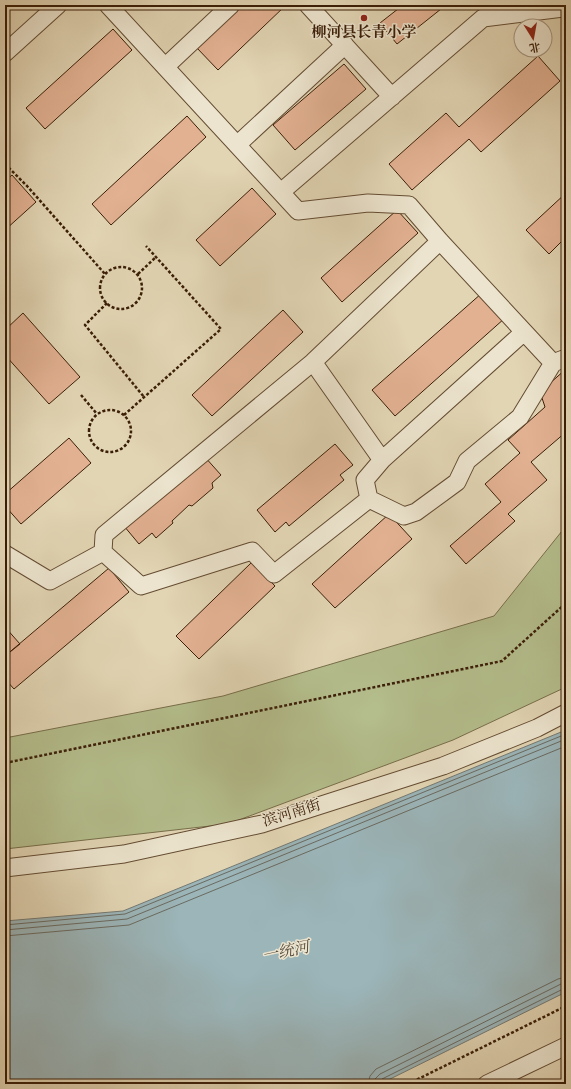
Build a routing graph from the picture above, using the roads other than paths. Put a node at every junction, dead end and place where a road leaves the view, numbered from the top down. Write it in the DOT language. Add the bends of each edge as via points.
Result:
graph roads {
  1 [pos="58,5"];
  2 [pos="308,5"];
  3 [pos="566,6"];
  4 [pos="117,8"];
  5 [pos="223,8"];
  6 [pos="345,45"];
  7 [pos="5,52"];
  8 [pos="165,67"];
  9 [pos="392,97"];
  10 [pos="237,145"];
  11 [pos="281,192"];
  12 [pos="440,241"];
  13 [pos="524,332"];
  14 [pos="559,360"];
  15 [pos="313,362"];
  16 [pos="382,460"];
  17 [pos="368,499"];
  18 [pos="103,552"];
  19 [pos="5,554"];
  20 [pos="566,713"];
  21 [pos="5,868"];
  22 [pos="566,1046"];
  23 [pos="487,1084"];
  1 -- 7 [label="street"];
  2 -- 6 [label="street"];
  3 -- 9 [label="street" via="483,18"];
  4 -- 8 [label="street"];
  5 -- 8 [label="street"];
  6 -- 9 [label="street"];
  6 -- 10 [label="street"];
  8 -- 10 [label="street"];
  9 -- 11 [label="street"];
  10 -- 11 [label="street"];
  11 -- 12 [label="street" via="298,211 368,203 409,205"];
  12 -- 13 [label="street"];
  12 -- 15 [label="street"];
  13 -- 14 [label="street"];
  13 -- 16 [label="street"];
  14 -- 17 [label="street" via="520,417 467,461 457,482 416,512 404,516"];
  15 -- 16 [label="street"];
  15 -- 18 [label="street" via="104,535"];
  16 -- 17 [label="street" via="365,480"];
  17 -- 18 [label="street" via="274,574 252,551 141,586"];
  18 -- 19 [label="street" via="50,581"];
  20 -- 21 [label="street, 滨河南街" via="537,728 443,766 262,824 124,854"];
  22 -- 23 [label="street"];
}
